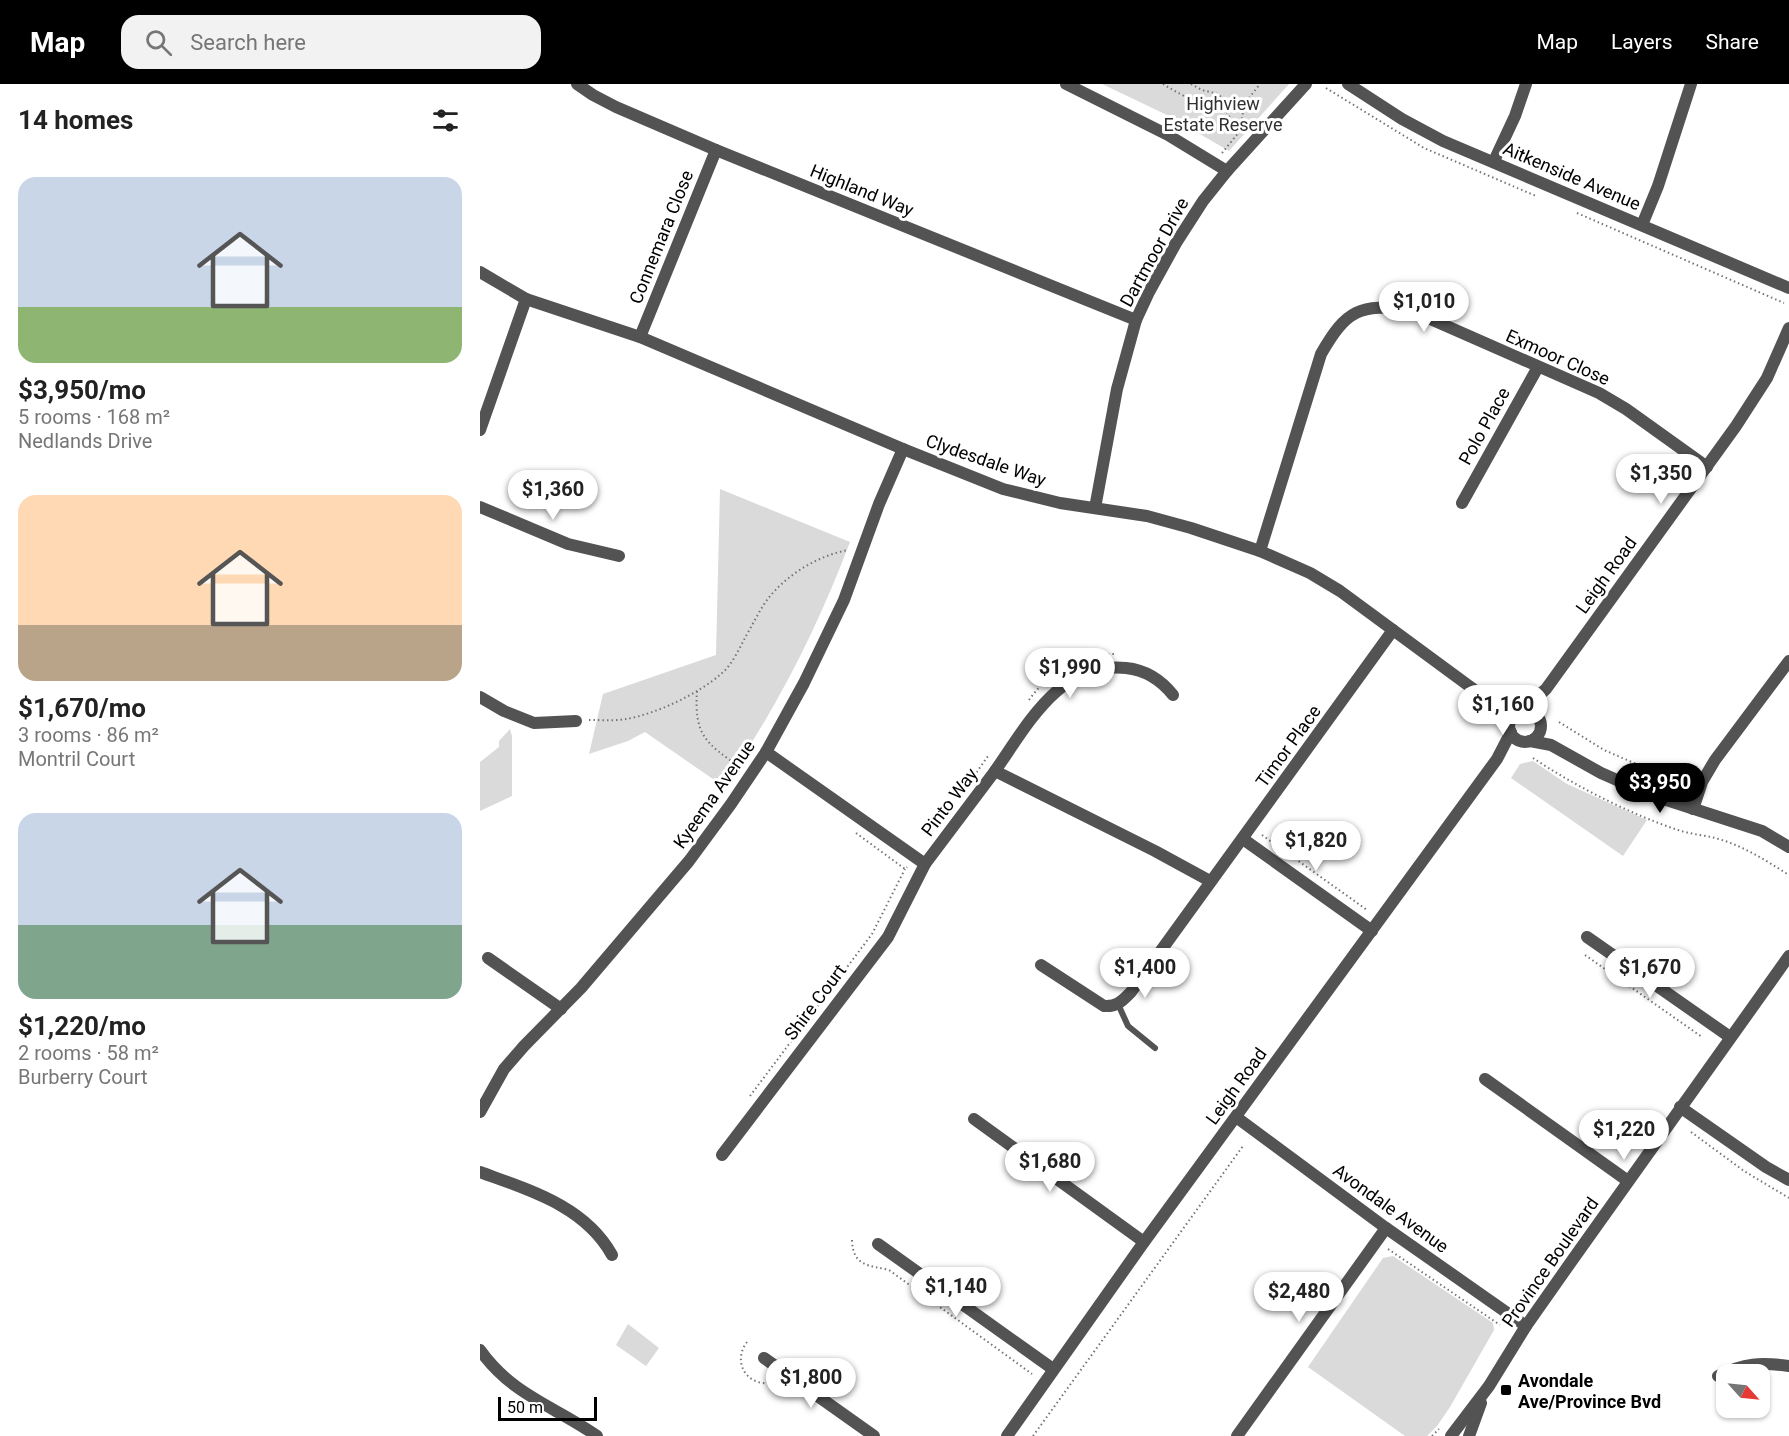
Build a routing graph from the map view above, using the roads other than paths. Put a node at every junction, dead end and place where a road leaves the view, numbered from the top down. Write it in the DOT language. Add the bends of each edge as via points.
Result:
graph roads {
  1 [pos="578,84"];
  2 [pos="1066,84"];
  3 [pos="1306,84"];
  4 [pos="1348,84"];
  5 [pos="1526,84"];
  6 [pos="1691,84"];
  7 [pos="716,150"];
  8 [pos="1494,161"];
  9 [pos="1227,171"];
  10 [pos="1642,225"];
  11 [pos="480,272"];
  12 [pos="1789,288"];
  13 [pos="526,300"];
  14 [pos="1136,320"];
  15 [pos="1789,328"];
  16 [pos="640,336"];
  17 [pos="1538,367"];
  18 [pos="480,430"];
  19 [pos="903,449"];
  20 [pos="1707,467"];
  21 [pos="1462,503"];
  22 [pos="480,507"];
  23 [pos="1095,508"];
  24 [pos="1260,551"];
  25 [pos="619,556"];
  26 [pos="1393,630"];
  27 [pos="1789,661"];
  28 [pos="1546,689"];
  29 [pos="1173,695"];
  30 [pos="480,697"];
  31 [pos="1499,708"];
  32 [pos="1520,711"];
  33 [pos="576,721"];
  34 [pos="1539,723"];
  35 [pos="1510,730"];
  36 [pos="1528,741"];
  37 [pos="1551,745"];
  38 [pos="766,752"];
  39 [pos="1497,759"];
  40 [pos="995,771"];
  41 [pos="1693,809"];
  42 [pos="1243,839"];
  43 [pos="1789,847"];
  44 [pos="920,860"];
  45 [pos="1210,881"];
  46 [pos="1372,931"];
  47 [pos="1587,937"];
  48 [pos="1789,956"];
  49 [pos="488,958"];
  50 [pos="1041,965"];
  51 [pos="1118,1004"];
  52 [pos="561,1009"];
  53 [pos="1730,1037"];
  54 [pos="1155,1048"];
  55 [pos="1485,1079"];
  56 [pos="1680,1107"];
  57 [pos="480,1112"];
  58 [pos="1236,1117"];
  59 [pos="974,1119"];
  60 [pos="722,1155"];
  61 [pos="480,1172"];
  62 [pos="1789,1180"];
  63 [pos="1628,1181"];
  64 [pos="1386,1228"];
  65 [pos="1144,1242"];
  66 [pos="878,1244"];
  67 [pos="612,1254"];
  68 [pos="1526,1326"];
  69 [pos="480,1350"];
  70 [pos="764,1358"];
  71 [pos="1770,1365"];
  72 [pos="1789,1366"];
  73 [pos="1053,1369"];
  74 [pos="1489,1386"];
  75 [pos="597,1436"];
  76 [pos="874,1436"];
  77 [pos="1007,1436"];
  78 [pos="1237,1436"];
  79 [pos="1452,1436"];
  80 [pos="1469,1436"];
  1 -- 7 [label="street, Highland Way" via="616,107"];
  2 -- 9 [label="street" via="1168,135"];
  3 -- 9 [label="street, Dartmoor Drive"];
  4 -- 8 [label="street, Aitkenside Avenue" via="1443,141"];
  5 -- 8 [label="street"];
  6 -- 10 [label="street"];
  7 -- 14 [label="street, Highland Way"];
  7 -- 16 [label="street, Connemara Close"];
  8 -- 10 [label="street, Aitkenside Avenue"];
  9 -- 14 [label="street, Dartmoor Drive" via="1176,243"];
  10 -- 12 [label="street, Aitkenside Avenue"];
  11 -- 13 [label="street, Clydesdale Way"];
  13 -- 16 [label="street, Clydesdale Way"];
  13 -- 18 [label="street"];
  14 -- 23 [label="street, Dartmoor Drive" via="1117,389"];
  15 -- 20 [label="street, Leigh Road" via="1767,378"];
  16 -- 19 [label="street, Clydesdale Way"];
  17 -- 20 [label="street, Exmoor Close" via="1599,393"];
  17 -- 21 [label="street, Polo Place"];
  17 -- 24 [label="street, Exmoor Close" via="1410,310 1366,309 1347,317 1322,354"];
  19 -- 23 [label="street, Clydesdale Way" via="1029,497"];
  19 -- 38 [label="street, Kyeema Avenue" via="824,646"];
  20 -- 28 [label="street, Leigh Road"];
  22 -- 25 [label="street" via="568,544"];
  23 -- 24 [label="street, Clydesdale Way" via="1147,516"];
  24 -- 26 [label="street, Clydesdale Way" via="1310,573"];
  26 -- 31 [label="street, Clydesdale Way"];
  26 -- 42 [label="street, Timor Place"];
  27 -- 41 [label="street" via="1715,759"];
  28 -- 32 [label="street, Leigh Road"];
  28 -- 34 [label="street, Leigh Road" via="1539,705"];
  29 -- 40 [label="street" via="1157,679 1132,669 1099,668 1084,673 1052,695"];
  30 -- 33 [label="street" via="534,723"];
  31 -- 32 [label="street, Clydesdale Way"];
  31 -- 35 [label="street, Clydesdale Way"];
  32 -- 34 [label="street, Clydesdale Way" via="1531,712"];
  32 -- 35 [label="street" via="1511,718"];
  34 -- 36 [label="street" via="1537,736"];
  34 -- 37 [label="street"];
  35 -- 36 [label="street, Clydesdale Way" via="1516,739"];
  35 -- 39 [label="street, Leigh Road"];
  36 -- 37 [label="street, Clydesdale Way"];
  36 -- 39 [label="street, Leigh Road"];
  37 -- 41 [label="street" via="1621,782"];
  38 -- 44 [label="street, Pinto Way"];
  38 -- 52 [label="street, Kyeema Avenue" via="689,861"];
  39 -- 46 [label="street, Leigh Road"];
  40 -- 44 [label="street, Pinto Way"];
  40 -- 45 [label="street, Pinto Way"];
  41 -- 43 [label="street" via="1762,831"];
  42 -- 45 [label="street, Timor Place"];
  42 -- 46 [label="street"];
  44 -- 60 [label="street, Shire Court" via="888,937"];
  45 -- 51 [label="street, Timor Place" via="1131,992"];
  46 -- 58 [label="street, Leigh Road"];
  47 -- 53 [label="street"];
  48 -- 53 [label="street, Province Boulevard"];
  49 -- 52 [label="street"];
  50 -- 51 [label="street" via="1096,1002 1104,1006"];
  51 -- 54 [label="lane" via="1128,1026"];
  52 -- 57 [label="street, Kyeema Avenue" via="504,1069"];
  53 -- 56 [label="street, Province Boulevard"];
  55 -- 63 [label="street"];
  56 -- 62 [label="street"];
  56 -- 63 [label="street, Province Boulevard"];
  58 -- 64 [label="street, Avondale Avenue"];
  58 -- 65 [label="street, Leigh Road"];
  59 -- 65 [label="street"];
  61 -- 67 [label="street" via="555,1201 594,1230"];
  63 -- 68 [label="street, Province Boulevard"];
  64 -- 68 [label="street, Avondale Avenue"];
  64 -- 78 [label="street"];
  65 -- 73 [label="street, Leigh Road"];
  66 -- 73 [label="street"];
  68 -- 74 [label="street, Province Boulevard"];
  69 -- 75 [label="street" via="526,1395"];
  70 -- 76 [label="street"];
  71 -- 72 [label="street"];
  73 -- 77 [label="street, Leigh Road"];
  74 -- 79 [label="street, Province Boulevard"];
  74 -- 80 [label="street, Province Boulevard"];
}
